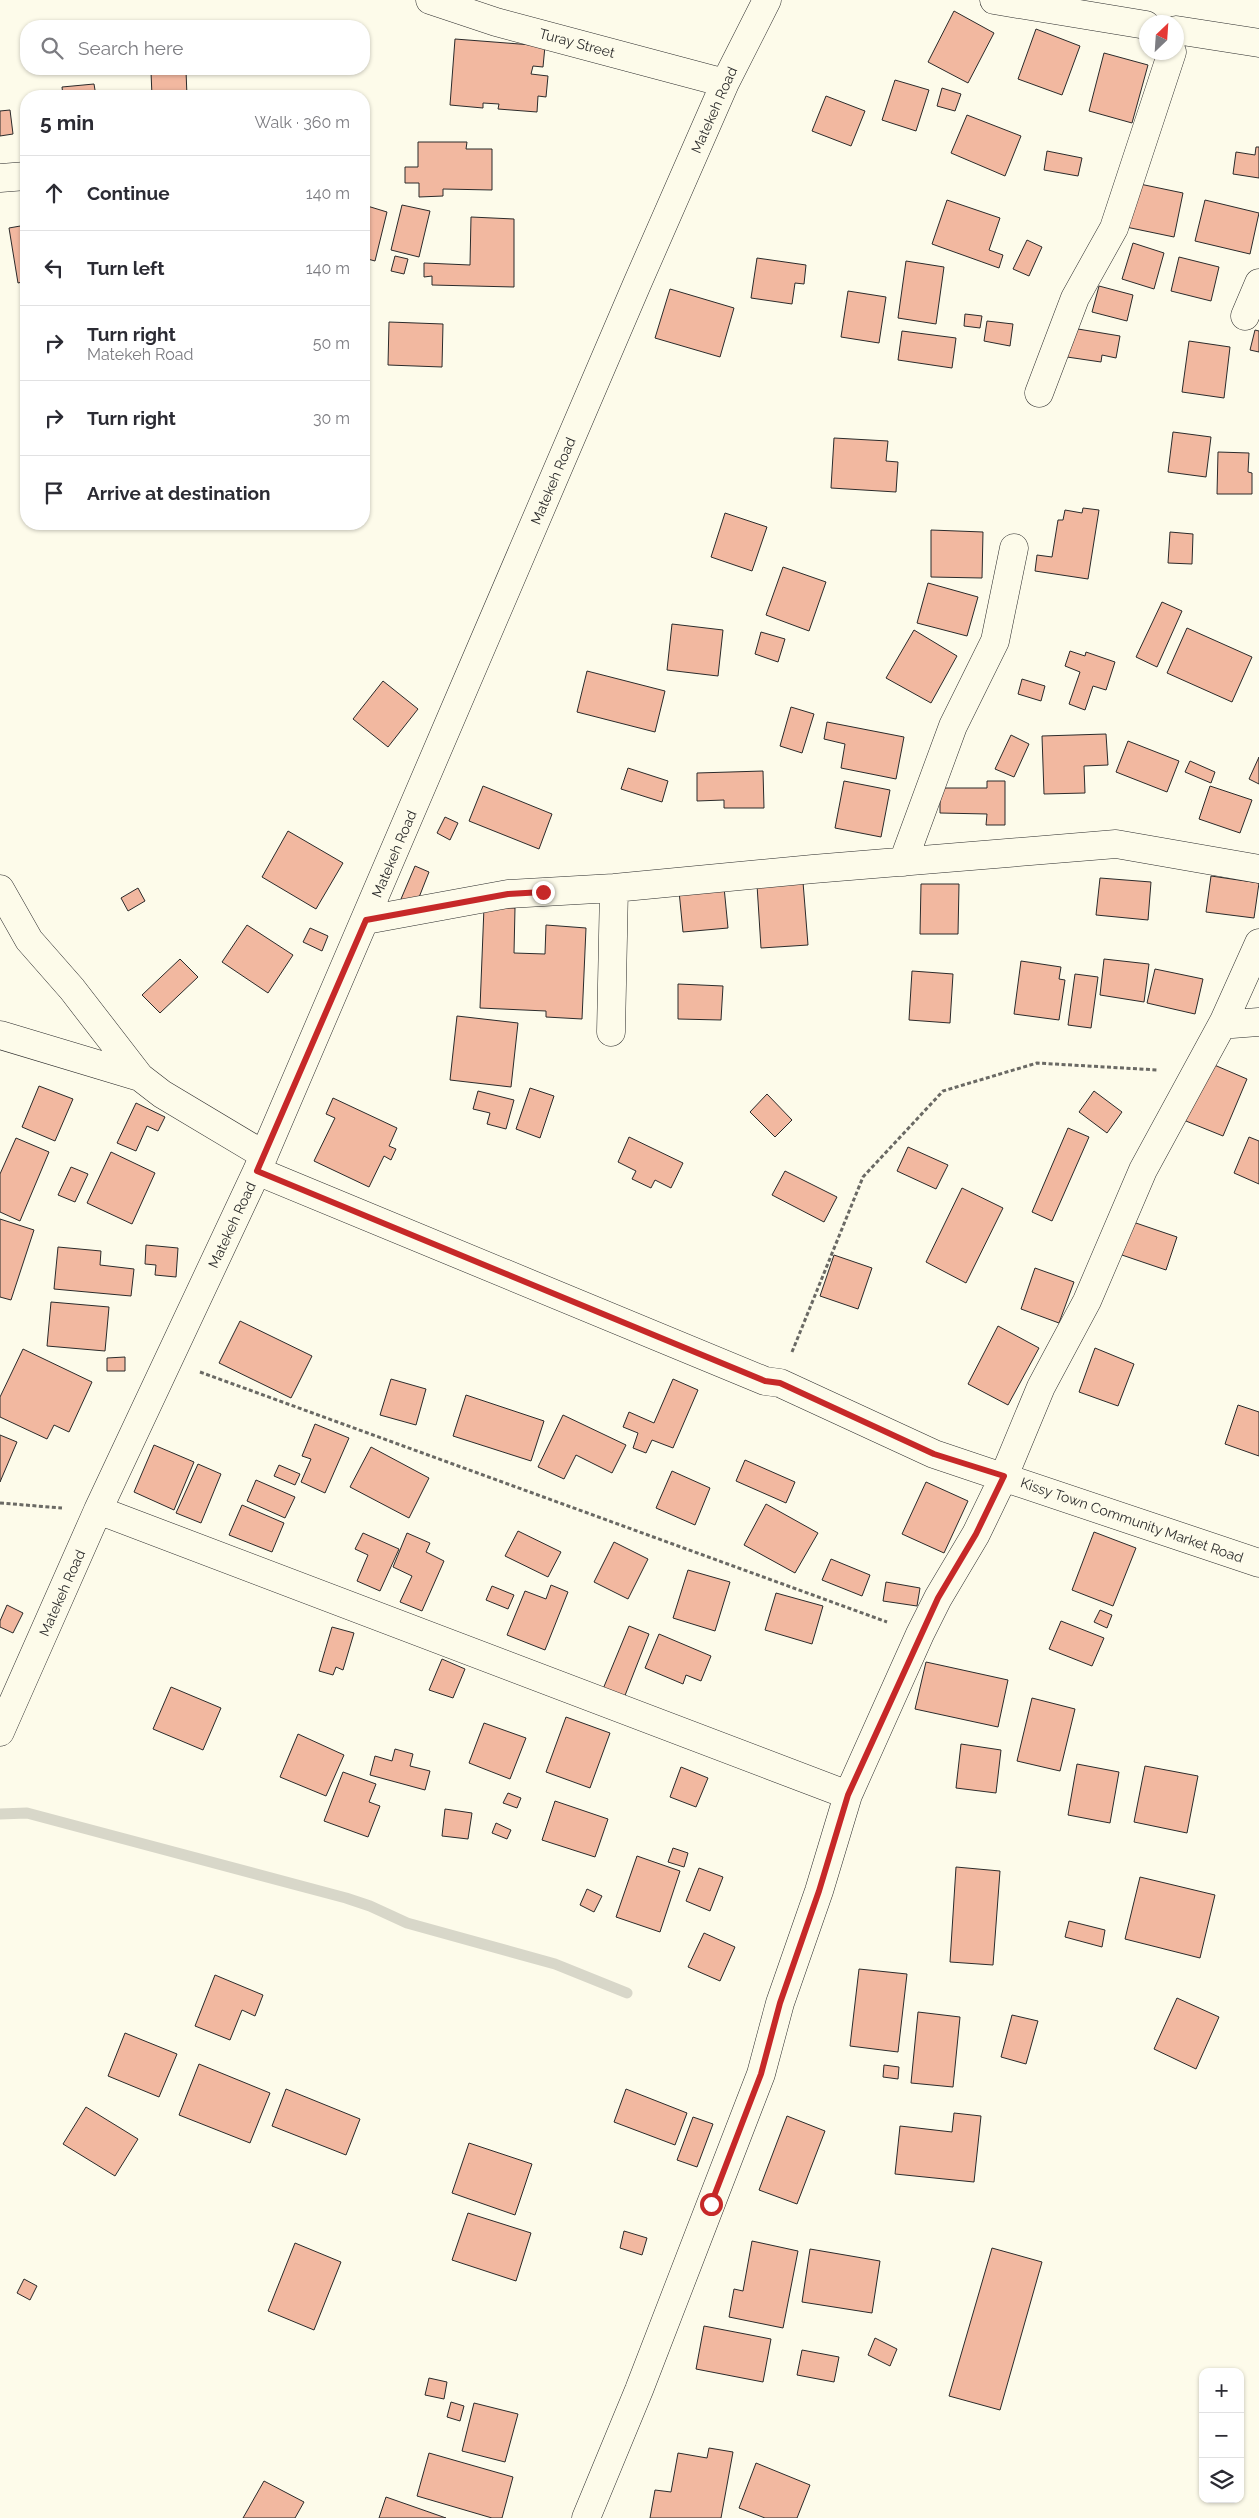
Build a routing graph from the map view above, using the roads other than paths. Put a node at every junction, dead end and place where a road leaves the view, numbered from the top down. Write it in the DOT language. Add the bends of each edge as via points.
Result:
graph roads {
  1 [pos="430,0"];
  2 [pos="767,0"];
  3 [pos="994,0"];
  4 [pos="1139,24"];
  5 [pos="1184,39"];
  6 [pos="1259,44"];
  7 [pos="1169,60"];
  8 [pos="725,82"];
  9 [pos="20,176"];
  10 [pos="0,178"];
  11 [pos="1259,283"];
  12 [pos="1245,316"];
  13 [pos="1039,392"];
  14 [pos="1014,548"];
  15 [pos="903,862"];
  16 [pos="1259,869"];
  17 [pos="614,888"];
  18 [pos="0,889"];
  19 [pos="366,920"];
  20 [pos="1259,943"];
  21 [pos="1224,1020"];
  22 [pos="1259,1022"];
  23 [pos="611,1032"];
  24 [pos="0,1035"];
  25 [pos="140,1077"];
  26 [pos="260,1163"];
  27 [pos="1004,1476"];
  28 [pos="98,1510"];
  29 [pos="1259,1563"];
  30 [pos="0,1732"];
  31 [pos="848,1795"];
  32 [pos="586,2518"];
  1 -- 8 [label="street, Turay Street" via="496,22"];
  2 -- 8 [label="street, Matekeh Road"];
  3 -- 4 [label="street"];
  5 -- 6 [label="street"];
  7 -- 13 [label="street" via="1114,228 1075,298"];
  8 -- 19 [label="street, Matekeh Road"];
  9 -- 10 [label="street"];
  11 -- 12 [label="street"];
  14 -- 15 [label="street" via="995,641 954,726"];
  15 -- 16 [label="street" via="1116,844"];
  15 -- 17 [label="street"];
  17 -- 19 [label="street" via="508,894"];
  17 -- 23 [label="street"];
  18 -- 25 [label="street" via="29,940 72,989"];
  19 -- 26 [label="street, Matekeh Road"];
  20 -- 21 [label="street"];
  21 -- 22 [label="street" via="1232,1024"];
  21 -- 27 [label="street" via="1143,1170 1087,1301 1041,1387"];
  24 -- 25 [label="street"];
  25 -- 26 [label="street, Kissy Town Community Market Road"];
  26 -- 27 [label="street, Kissy Town Community Market Road" via="765,1381 780,1383 934,1454"];
  26 -- 28 [label="street, Matekeh Road"];
  27 -- 29 [label="street, Kissy Town Community Market Road"];
  27 -- 31 [label="street" via="976,1534 920,1634"];
  28 -- 30 [label="street, Matekeh Road"];
  28 -- 31 [label="street"];
  31 -- 32 [label="street" via="780,2003 761,2074"];
}
